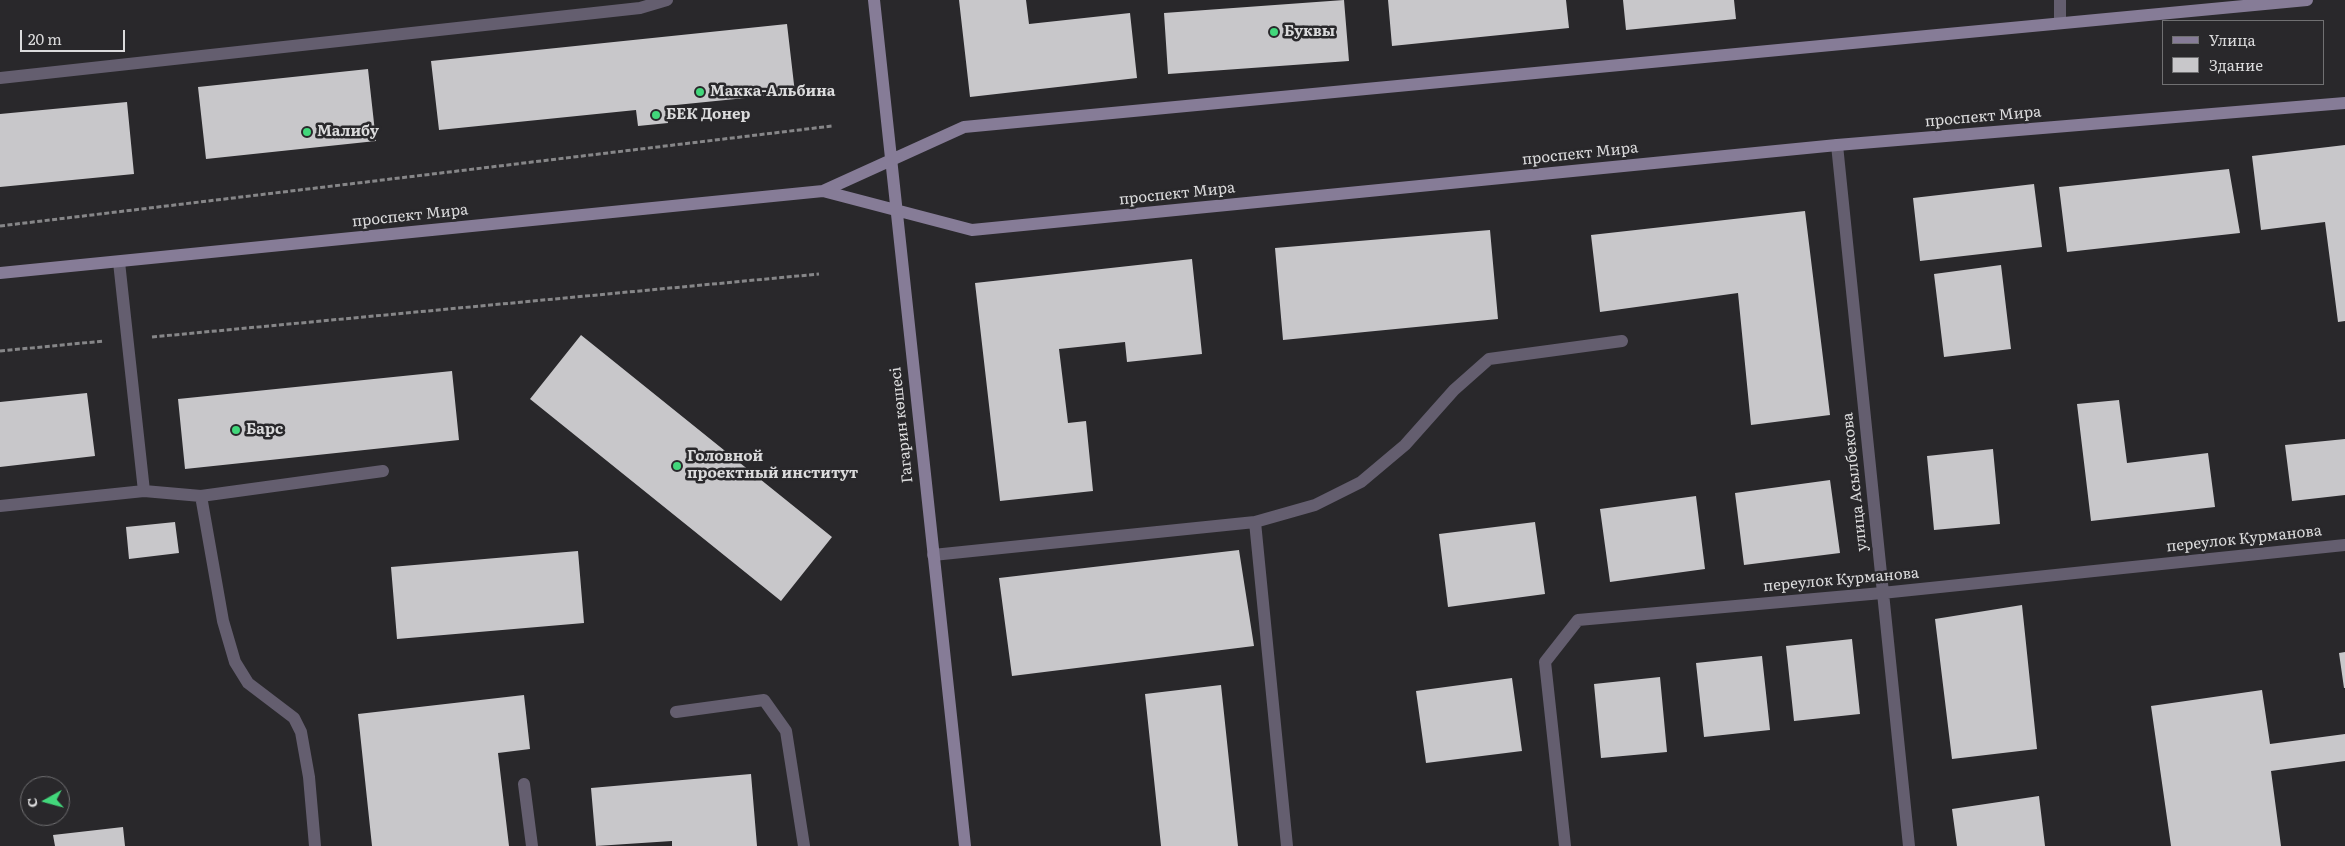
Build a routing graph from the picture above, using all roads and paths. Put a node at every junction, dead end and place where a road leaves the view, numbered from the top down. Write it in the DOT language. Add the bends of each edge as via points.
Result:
graph roads {
  1 [pos="667,0"];
  2 [pos="874,0"];
  3 [pos="2060,0"];
  4 [pos="2307,0"];
  5 [pos="2060,23"];
  6 [pos="0,78"];
  7 [pos="2345,103"];
  8 [pos="832,126"];
  9 [pos="1836,145"];
  10 [pos="890,160"];
  11 [pos="822,191"];
  12 [pos="896,210"];
  13 [pos="0,226"];
  14 [pos="119,262"];
  15 [pos="0,273"];
  16 [pos="819,274"];
  17 [pos="127,339"];
  18 [pos="1622,341"];
  19 [pos="0,351"];
  20 [pos="383,471"];
  21 [pos="144,492"];
  22 [pos="201,496"];
  23 [pos="0,506"];
  24 [pos="1255,522"];
  25 [pos="2345,545"];
  26 [pos="933,555"];
  27 [pos="1882,593"];
  28 [pos="676,712"];
  29 [pos="524,784"];
  30 [pos="315,846"];
  31 [pos="532,846"];
  32 [pos="804,846"];
  33 [pos="965,846"];
  34 [pos="1287,846"];
  35 [pos="1565,846"];
  36 [pos="1909,846"];
  1 -- 6 [label="street" via="640,8"];
  2 -- 10 [label="main road, Гагарин көшесі"];
  3 -- 5 [label="street"];
  4 -- 5 [label="main road, проспект Мира"];
  5 -- 10 [label="main road, проспект Мира" via="964,127"];
  7 -- 9 [label="main road, проспект Мира"];
  8 -- 13 [label="path"];
  9 -- 12 [label="main road, проспект Мира" via="972,230"];
  9 -- 27 [label="street, улица Асылбекова"];
  10 -- 11 [label="main road, проспект Мира"];
  10 -- 12 [label="main road, Гагарин көшесі"];
  11 -- 12 [label="main road, проспект Мира"];
  11 -- 14 [label="main road, проспект Мира"];
  12 -- 26 [label="main road, Гагарин көшесі"];
  14 -- 15 [label="main road, проспект Мира"];
  14 -- 17 [label="street"];
  16 -- 17 [label="path"];
  17 -- 19 [label="path"];
  17 -- 21 [label="street"];
  18 -- 24 [label="street" via="1489,359 1454,390 1405,445 1361,482 1315,505"];
  20 -- 22 [label="street"];
  21 -- 22 [label="street"];
  21 -- 23 [label="street"];
  22 -- 30 [label="street" via="223,621 235,662 248,683 294,718 301,732"];
  24 -- 26 [label="street"];
  24 -- 34 [label="street"];
  25 -- 27 [label="street, переулок Курманова"];
  26 -- 33 [label="main road, Гагарин көшесі"];
  27 -- 35 [label="street, переулок Курманова" via="1578,620 1545,662"];
  27 -- 36 [label="street, улица Асылбекова"];
  28 -- 32 [label="street" via="764,700 786,731"];
  29 -- 31 [label="street"];
}
